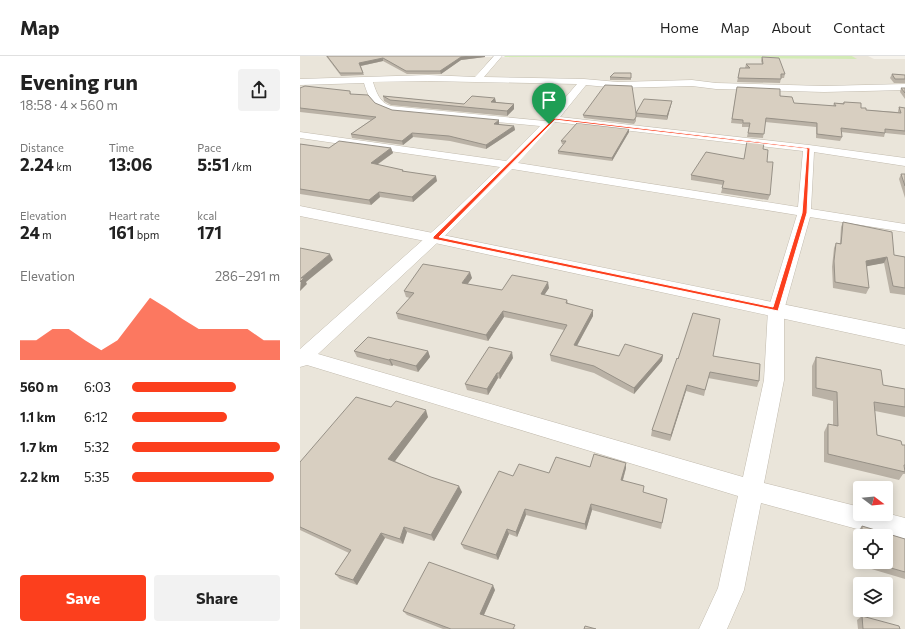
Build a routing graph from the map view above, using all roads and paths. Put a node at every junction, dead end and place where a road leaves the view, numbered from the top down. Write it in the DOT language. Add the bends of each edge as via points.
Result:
graph roads {
  1 [pos="498,56"];
  2 [pos="368,80"];
  3 [pos="477,80"];
  4 [pos="300,82"];
  5 [pos="584,82"];
  6 [pos="905,87"];
  7 [pos="552,122"];
  8 [pos="300,135"];
  9 [pos="809,148"];
  10 [pos="905,162"];
  11 [pos="509,164"];
  12 [pos="300,211"];
  13 [pos="804,213"];
  14 [pos="905,228"];
  15 [pos="435,238"];
  16 [pos="776,310"];
  17 [pos="905,337"];
  18 [pos="301,357"];
  19 [pos="752,490"];
  20 [pos="905,530"];
  21 [pos="713,629"];
  1 -- 3 [label="street"];
  2 -- 3 [label="street"];
  2 -- 4 [label="street"];
  2 -- 7 [label="street" via="374,96 383,106 403,111"];
  3 -- 5 [label="street"];
  5 -- 6 [label="street" via="657,85 692,83 824,89"];
  5 -- 7 [label="street"];
  7 -- 9 [label="street"];
  7 -- 11 [label="street"];
  8 -- 11 [label="street"];
  9 -- 10 [label="street"];
  9 -- 13 [label="street"];
  11 -- 13 [label="street"];
  11 -- 15 [label="street"];
  12 -- 15 [label="street"];
  13 -- 14 [label="street"];
  13 -- 16 [label="street"];
  15 -- 16 [label="street"];
  15 -- 18 [label="street"];
  16 -- 17 [label="street"];
  16 -- 19 [label="street" via="774,380"];
  18 -- 19 [label="street"];
  19 -- 20 [label="street"];
  19 -- 21 [label="street" via="731,590"];
}
